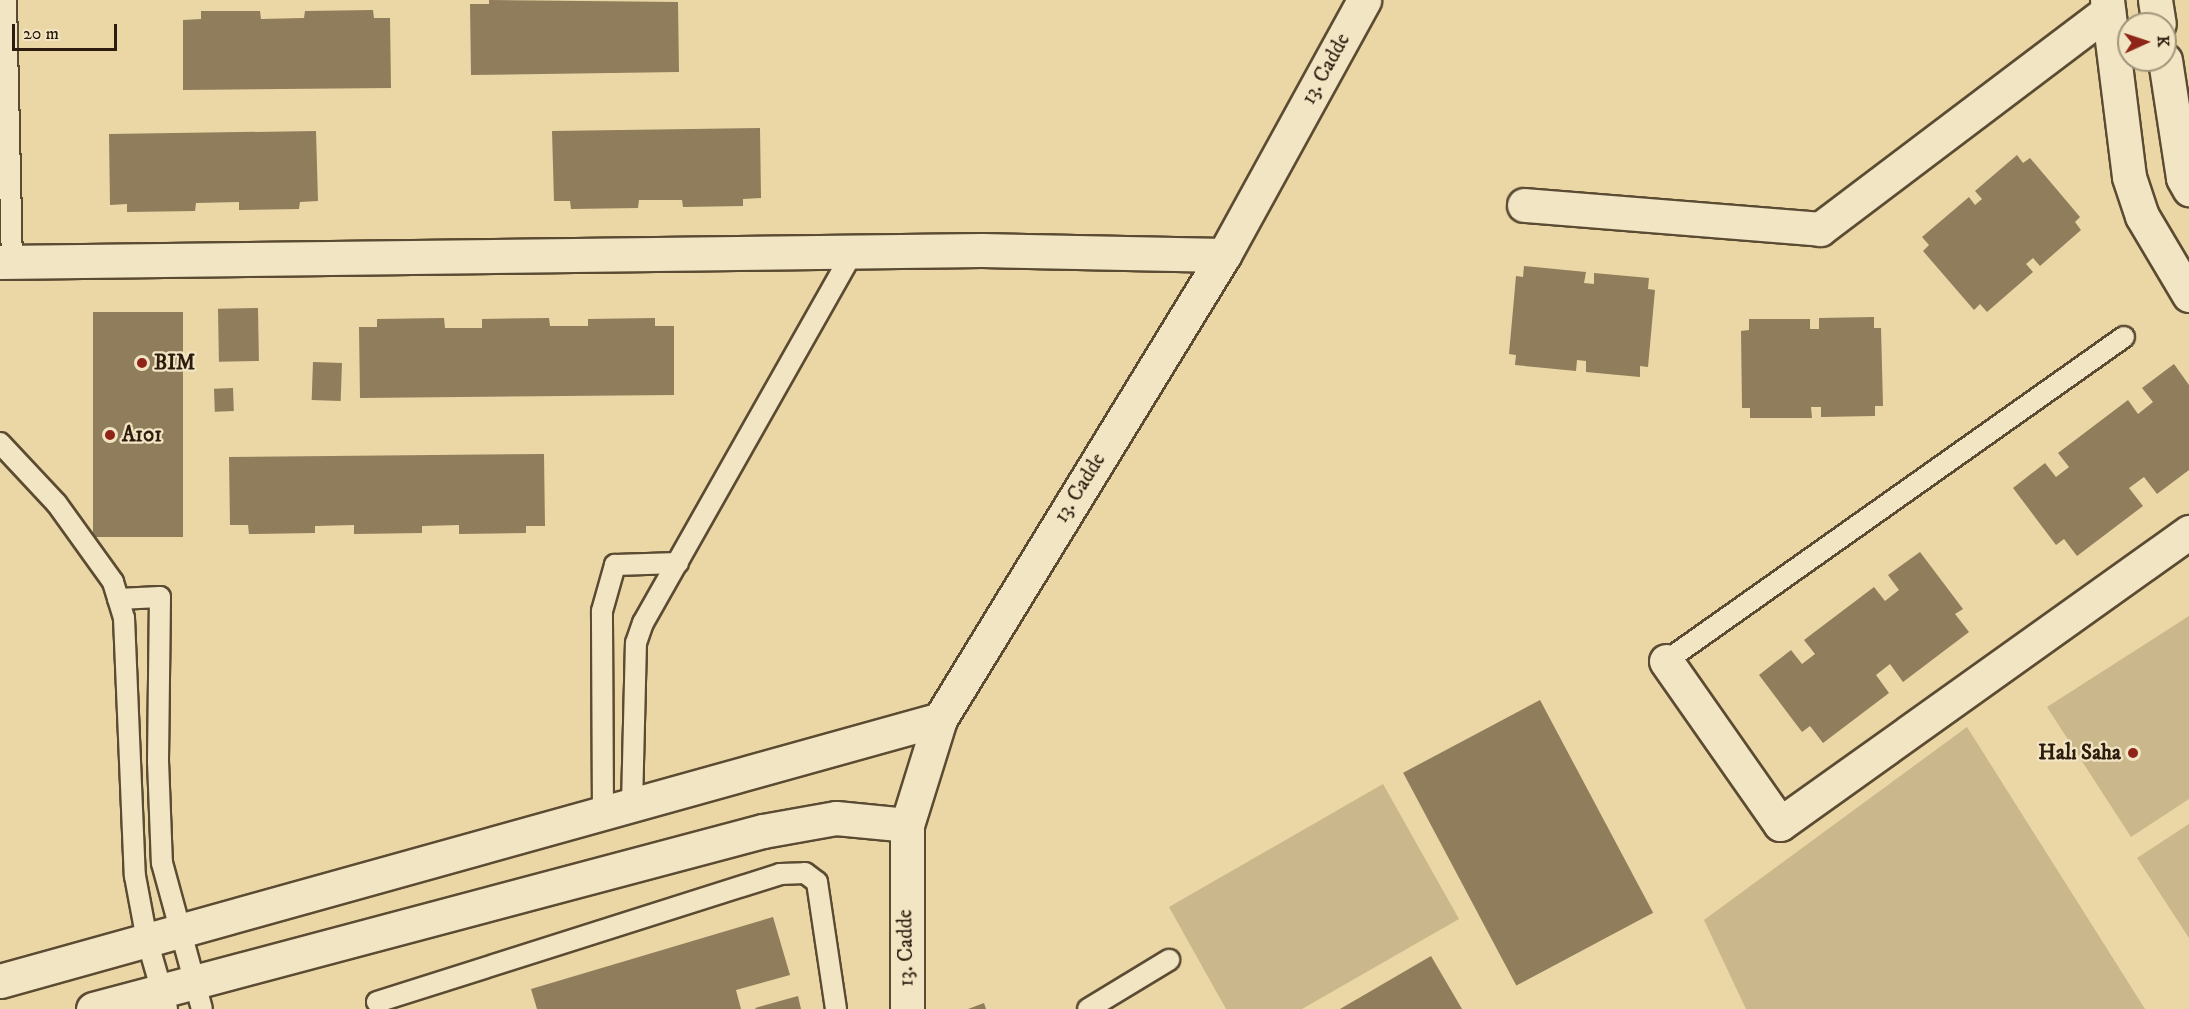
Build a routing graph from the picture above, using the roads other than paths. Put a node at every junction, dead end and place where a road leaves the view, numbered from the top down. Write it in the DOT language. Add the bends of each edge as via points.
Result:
graph roads {
  1 [pos="6,0"];
  2 [pos="1364,0"];
  3 [pos="2107,5"];
  4 [pos="2166,72"];
  5 [pos="2189,189"];
  6 [pos="1524,205"];
  7 [pos="853,252"];
  8 [pos="1224,255"];
  9 [pos="6,262"];
  10 [pos="2189,294"];
  11 [pos="2124,337"];
  12 [pos="0,443"];
  13 [pos="2189,532"];
  14 [pos="678,563"];
  15 [pos="118,599"];
  16 [pos="1666,661"];
  17 [pos="940,719"];
  18 [pos="617,809"];
  19 [pos="907,825"];
  20 [pos="179,931"];
  21 [pos="147,940"];
  22 [pos="1169,960"];
  23 [pos="0,981"];
  24 [pos="197,996"];
  25 [pos="164,1000"];
  26 [pos="377,1002"];
  27 [pos="93,1009"];
  28 [pos="836,1009"];
  29 [pos="907,1009"];
  30 [pos="1088,1009"];
  1 -- 9 [label="lane"];
  2 -- 8 [label="street, 13. Cadde"];
  3 -- 6 [label="street" via="1820,229"];
  3 -- 10 [label="street" via="2129,177 2142,216"];
  4 -- 5 [label="street" via="2183,178"];
  7 -- 8 [label="street"];
  7 -- 9 [label="street"];
  7 -- 14 [label="lane"];
  8 -- 17 [label="street, 13. Cadde"];
  11 -- 16 [label="lane"];
  12 -- 15 [label="lane" via="57,504 113,582"];
  13 -- 16 [label="street" via="1780,824"];
  14 -- 18 [label="lane" via="643,623 636,644"];
  14 -- 18 [label="lane" via="615,565 602,610"];
  15 -- 20 [label="lane" via="160,597 158,761 162,863"];
  15 -- 21 [label="lane" via="124,618 135,876"];
  17 -- 18 [label="street"];
  17 -- 19 [label="street, 13. Cadde"];
  18 -- 20 [label="street"];
  19 -- 24 [label="street" via="836,818 763,831"];
  19 -- 29 [label="street, 13. Cadde"];
  20 -- 21 [label="street"];
  20 -- 24 [label="lane"];
  21 -- 23 [label="street"];
  21 -- 25 [label="lane"];
  22 -- 30 [label="lane"];
  24 -- 25 [label="street"];
  25 -- 27 [label="street"];
  26 -- 28 [label="lane" via="780,874 805,873 817,882"];
}
